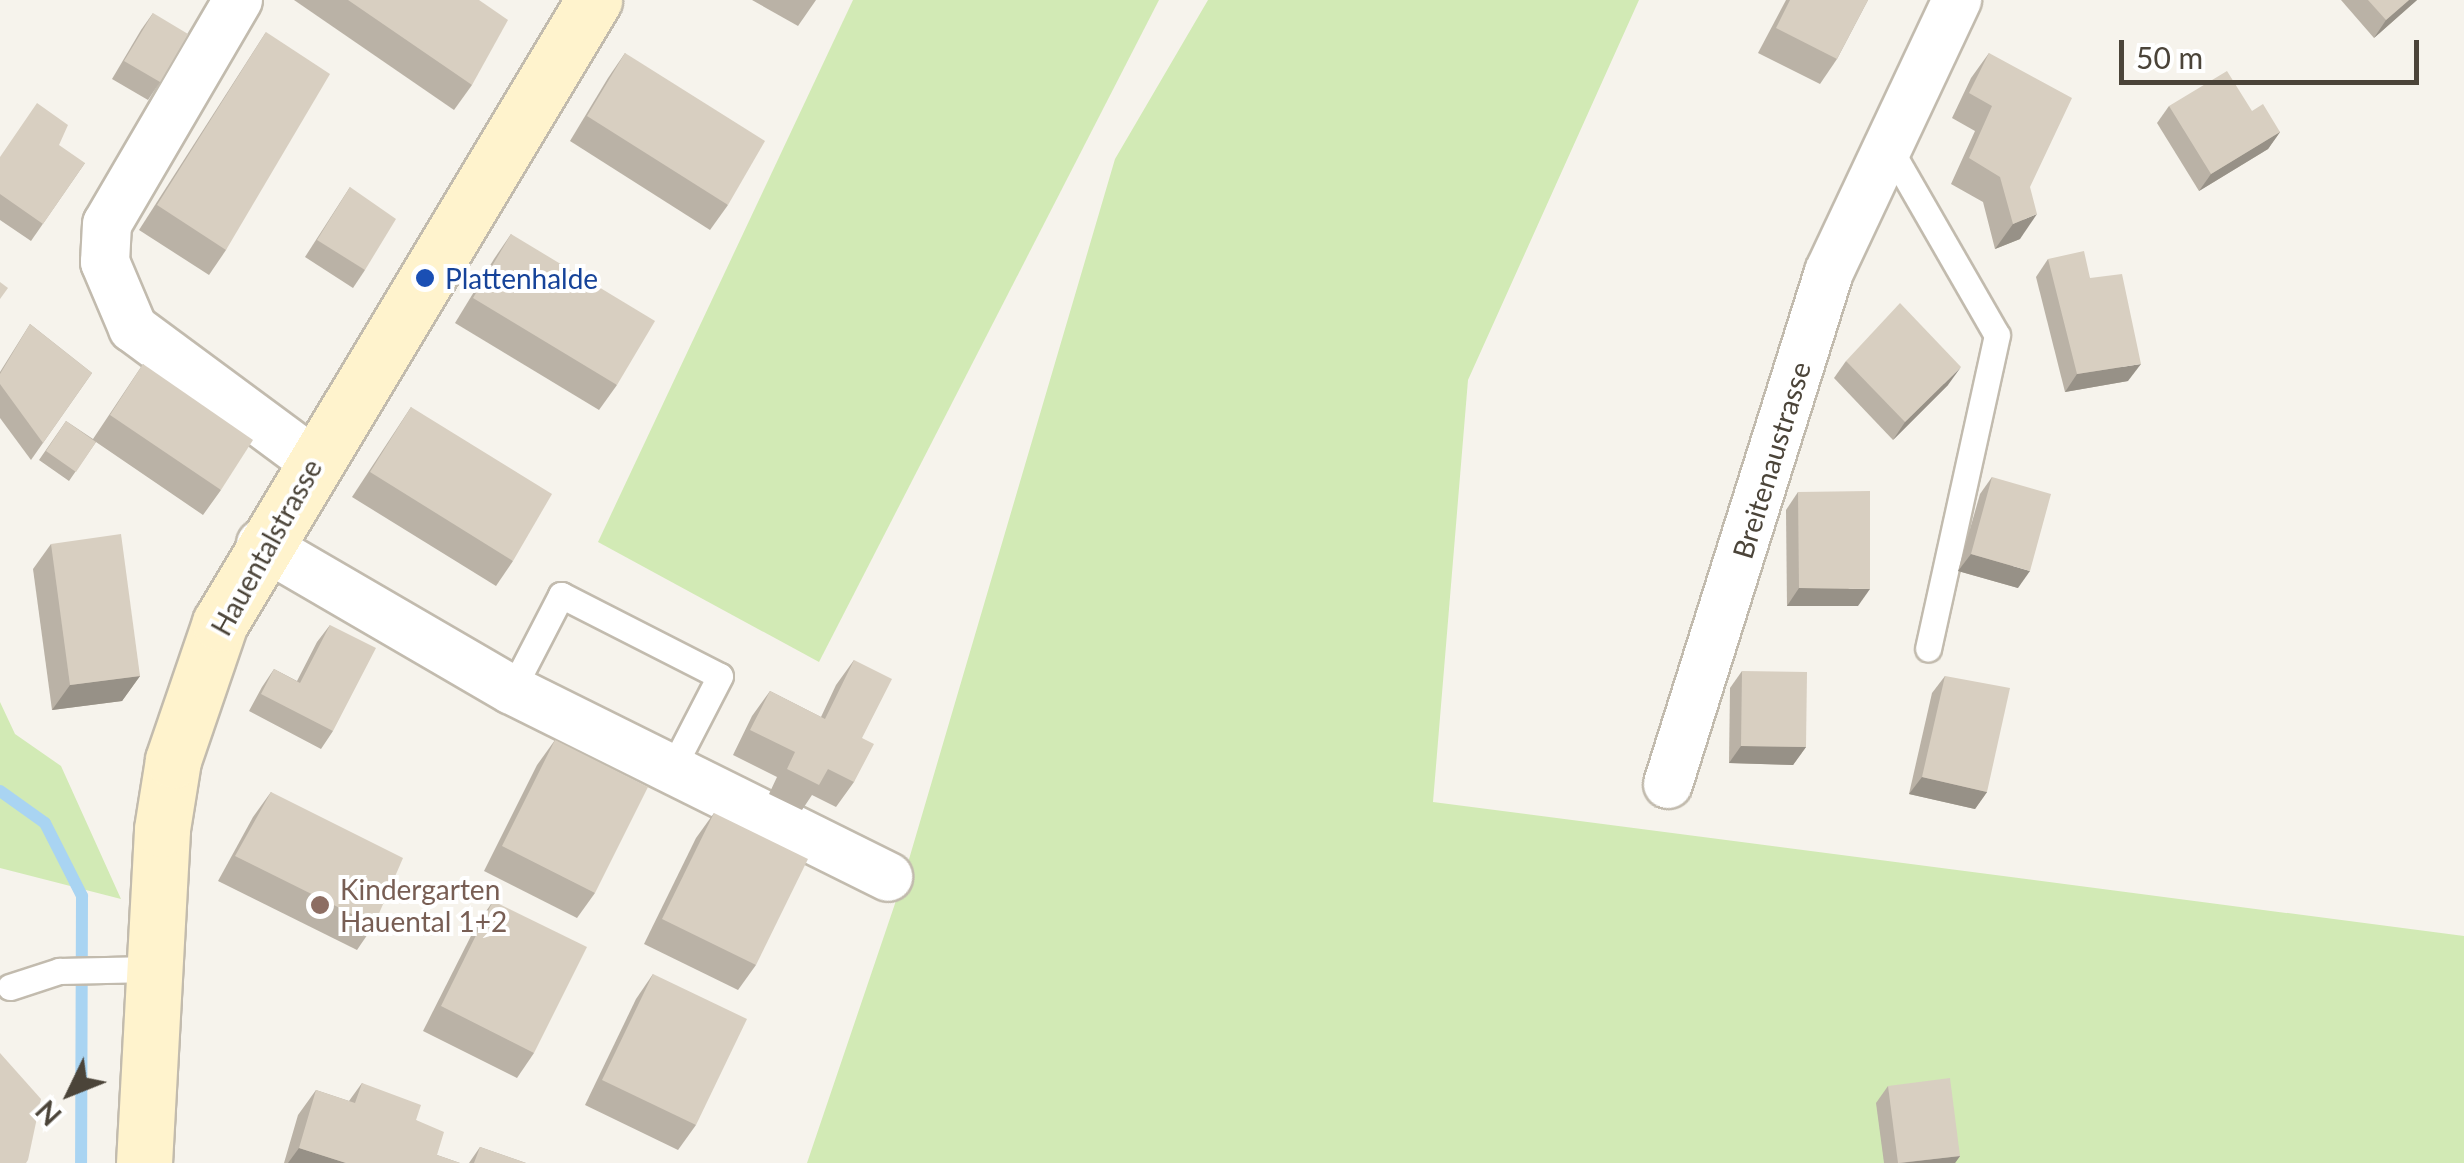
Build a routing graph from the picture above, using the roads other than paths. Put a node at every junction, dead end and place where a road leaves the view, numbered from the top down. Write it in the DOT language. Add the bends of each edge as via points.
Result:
graph roads {
  1 [pos="238,0"];
  2 [pos="594,0"];
  3 [pos="1957,0"];
  4 [pos="1884,140"];
  5 [pos="312,461"];
  6 [pos="261,544"];
  7 [pos="1928,649"];
  8 [pos="512,690"];
  9 [pos="671,771"];
  10 [pos="1668,784"];
  11 [pos="888,877"];
  12 [pos="152,969"];
  13 [pos="10,987"];
  14 [pos="144,1163"];
  1 -- 5 [label="street" via="107,224 105,262 133,328"];
  2 -- 5 [label="street, Hauentalstrasse"];
  3 -- 4 [label="street, Breitenaustrasse"];
  4 -- 7 [label="lane" via="1997,335"];
  4 -- 10 [label="street, Breitenaustrasse" via="1829,272"];
  5 -- 6 [label="street, Hauentalstrasse"];
  6 -- 8 [label="street"];
  6 -- 12 [label="street, Hauentalstrasse" via="220,624 174,760"];
  8 -- 9 [label="street"];
  8 -- 9 [label="lane" via="561,595 579,604 720,676"];
  9 -- 11 [label="street"];
  12 -- 13 [label="lane" via="59,971"];
  12 -- 14 [label="street, Hauentalstrasse"];
}
